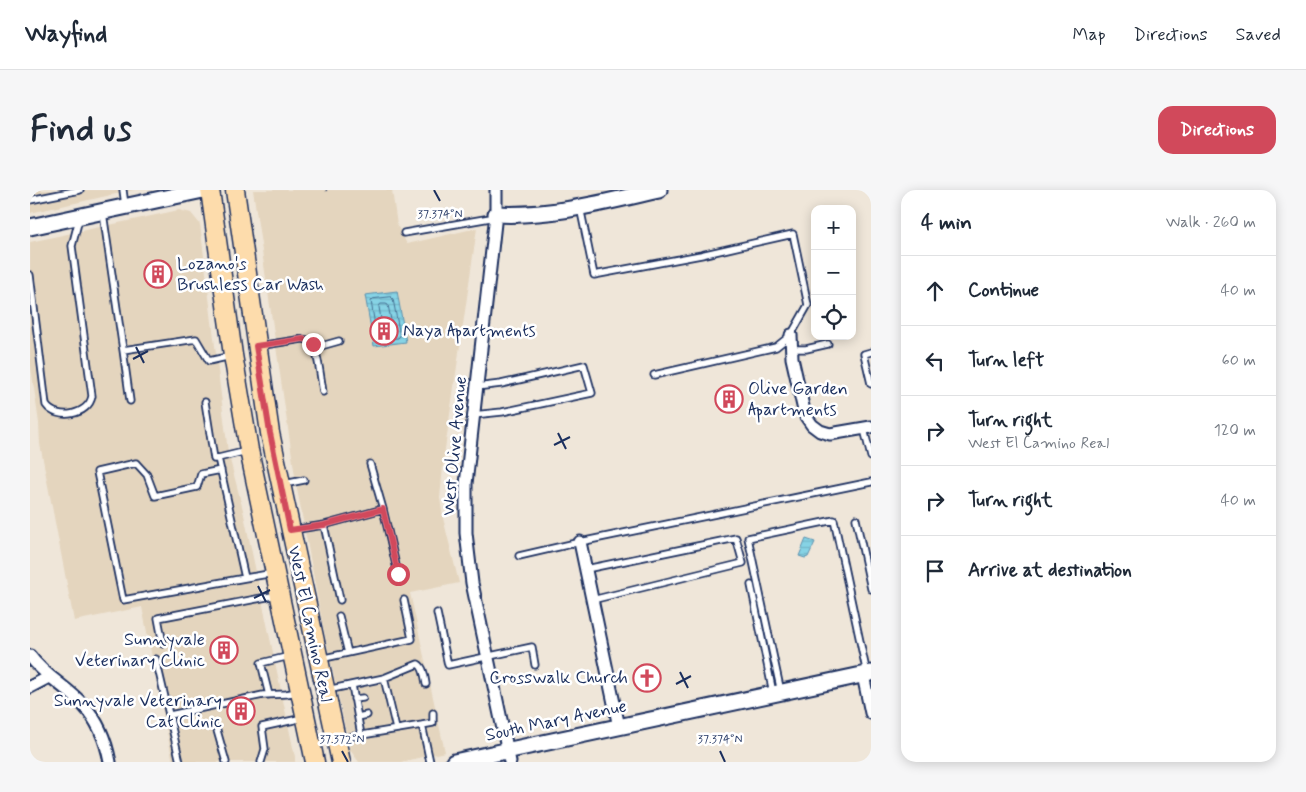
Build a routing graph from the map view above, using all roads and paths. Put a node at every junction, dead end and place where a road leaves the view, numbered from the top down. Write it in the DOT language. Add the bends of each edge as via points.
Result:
graph roads {
  1 [pos="80,190"];
  2 [pos="123,190"];
  3 [pos="203,190"];
  4 [pos="210,190"];
  5 [pos="235,190"];
  6 [pos="496,190"];
  7 [pos="659,190"];
  8 [pos="638,192"];
  9 [pos="30,200"];
  10 [pos="126,207"];
  11 [pos="580,207"];
  12 [pos="102,211"];
  13 [pos="496,215"];
  14 [pos="79,216"];
  15 [pos="30,226"];
  16 [pos="404,233"];
  17 [pos="30,275"];
  18 [pos="791,336"];
  19 [pos="339,342"];
  20 [pos="828,344"];
  21 [pos="256,346"];
  22 [pos="314,348"];
  23 [pos="792,349"];
  24 [pos="123,350"];
  25 [pos="871,352"];
  26 [pos="233,355"];
  27 [pos="654,375"];
  28 [pos="871,384"];
  29 [pos="476,387"];
  30 [pos="323,392"];
  31 [pos="130,401"];
  32 [pos="205,402"];
  33 [pos="473,415"];
  34 [pos="867,428"];
  35 [pos="249,450"];
  36 [pos="871,457"];
  37 [pos="218,458"];
  38 [pos="370,464"];
  39 [pos="221,470"];
  40 [pos="304,480"];
  41 [pos="871,482"];
  42 [pos="281,485"];
  43 [pos="383,509"];
  44 [pos="856,520"];
  45 [pos="324,525"];
  46 [pos="290,530"];
  47 [pos="580,542"];
  48 [pos="519,556"];
  49 [pos="586,569"];
  50 [pos="274,573"];
  51 [pos="398,574"];
  52 [pos="245,578"];
  53 [pos="750,584"];
  54 [pos="871,589"];
  55 [pos="279,594"];
  56 [pos="340,600"];
  57 [pos="404,600"];
  58 [pos="592,600"];
  59 [pos="437,613"];
  60 [pos="339,616"];
  61 [pos="163,644"];
  62 [pos="348,653"];
  63 [pos="30,656"];
  64 [pos="293,656"];
  65 [pos="488,657"];
  66 [pos="156,659"];
  67 [pos="318,660"];
  68 [pos="535,665"];
  69 [pos="867,674"];
  70 [pos="49,677"];
  71 [pos="384,678"];
  72 [pos="426,684"];
  73 [pos="352,685"];
  74 [pos="30,687"];
  75 [pos="301,691"];
  76 [pos="325,691"];
  77 [pos="777,692"];
  78 [pos="388,694"];
  79 [pos="269,695"];
  80 [pos="381,695"];
  81 [pos="363,698"];
  82 [pos="354,699"];
  83 [pos="391,709"];
  84 [pos="384,711"];
  85 [pos="433,713"];
  86 [pos="871,713"];
  87 [pos="170,715"];
  88 [pos="366,715"];
  89 [pos="306,717"];
  90 [pos="358,717"];
  91 [pos="422,725"];
  92 [pos="619,726"];
  93 [pos="216,727"];
  94 [pos="396,730"];
  95 [pos="361,735"];
  96 [pos="336,740"];
  97 [pos="508,756"];
  98 [pos="110,762"];
  99 [pos="180,762"];
  100 [pos="226,762"];
  101 [pos="261,762"];
  102 [pos="316,762"];
  103 [pos="340,762"];
  104 [pos="430,762"];
  105 [pos="454,762"];
  1 -- 9 [label="lane"];
  2 -- 10 [label="lane"];
  3 -- 10 [label="main road" via="148,199"];
  4 -- 26 [label="main road, West El Camino Real"];
  5 -- 21 [label="main road, West El Camino Real"];
  6 -- 13 [label="street, West Olive Avenue"];
  7 -- 8 [label="main road"];
  8 -- 11 [label="main road"];
  10 -- 12 [label="main road"];
  11 -- 13 [label="main road"];
  11 -- 18 [label="lane" via="594,275 793,234 808,305"];
  12 -- 14 [label="main road"];
  12 -- 24 [label="lane"];
  13 -- 16 [label="lane"];
  13 -- 29 [label="street, West Olive Avenue"];
  14 -- 15 [label="main road"];
  14 -- 17 [label="lane" via="72,246 92,396 80,411 54,413 46,405"];
  18 -- 23 [label="street"];
  18 -- 27 [label="lane" via="776,347"];
  19 -- 22 [label="lane"];
  20 -- 23 [label="lane"];
  21 -- 22 [label="lane" via="303,339"];
  21 -- 42 [label="main road, West El Camino Real"];
  22 -- 30 [label="lane"];
  23 -- 34 [label="street" via="805,415 812,425 830,434"];
  24 -- 26 [label="lane" via="196,339 209,360"];
  24 -- 31 [label="lane"];
  25 -- 28 [label="lane" via="864,354"];
  26 -- 35 [label="main road, West El Camino Real"];
  29 -- 33 [label="street, West Olive Avenue"];
  29 -- 33 [label="lane" via="584,365 592,393"];
  32 -- 37 [label="lane" via="214,459"];
  33 -- 65 [label="street, West Olive Avenue" via="466,484 466,533 472,583"];
  34 -- 36 [label="lane"];
  35 -- 37 [label="lane"];
  35 -- 50 [label="main road, West El Camino Real"];
  37 -- 39 [label="lane"];
  38 -- 43 [label="lane"];
  39 -- 52 [label="lane"];
  39 -- 52 [label="lane" via="201,474 197,487 155,496 146,475 136,463 97,472 123,600"];
  40 -- 42 [label="lane"];
  41 -- 47 [label="lane"];
  42 -- 46 [label="main road, West El Camino Real"];
  43 -- 45 [label="lane"];
  43 -- 51 [label="lane"];
  44 -- 54 [label="lane"];
  45 -- 46 [label="lane"];
  45 -- 56 [label="lane"];
  46 -- 67 [label="main road, West El Camino Real"];
  47 -- 48 [label="lane"];
  47 -- 49 [label="street"];
  49 -- 58 [label="street"];
  49 -- 58 [label="lane" via="736,538 743,563"];
  50 -- 52 [label="lane"];
  50 -- 55 [label="main road, West El Camino Real"];
  53 -- 77 [label="lane"];
  55 -- 61 [label="lane" via="158,618"];
  55 -- 64 [label="main road, West El Camino Real"];
  57 -- 62 [label="lane" via="412,639"];
  58 -- 92 [label="street"];
  59 -- 65 [label="lane" via="448,665"];
  60 -- 62 [label="lane"];
  62 -- 67 [label="lane"];
  63 -- 70 [label="street"];
  64 -- 75 [label="main road, West El Camino Real"];
  64 -- 79 [label="lane" via="261,664"];
  65 -- 68 [label="lane" via="532,647"];
  65 -- 97 [label="street, West Olive Avenue"];
  66 -- 87 [label="lane"];
  67 -- 76 [label="main road, West El Camino Real"];
  69 -- 77 [label="main road, South Mary Avenue"];
  69 -- 77 [label="lane" via="834,520 748,538"];
  69 -- 86 [label="street"];
  70 -- 74 [label="street"];
  70 -- 98 [label="street" via="84,706 96,722 106,741"];
  71 -- 72 [label="lane" via="418,664"];
  71 -- 73 [label="lane"];
  71 -- 78 [label="lane"];
  73 -- 76 [label="lane"];
  73 -- 82 [label="lane"];
  75 -- 79 [label="lane"];
  75 -- 89 [label="main road, West El Camino Real"];
  76 -- 96 [label="main road, West El Camino Real"];
  77 -- 92 [label="main road, South Mary Avenue"];
  78 -- 80 [label="lane"];
  78 -- 83 [label="lane"];
  79 -- 87 [label="lane"];
  81 -- 82 [label="lane"];
  82 -- 90 [label="lane"];
  83 -- 84 [label="lane"];
  83 -- 94 [label="lane"];
  85 -- 91 [label="lane" via="433,723"];
  87 -- 99 [label="lane"];
  88 -- 90 [label="lane"];
  89 -- 101 [label="lane" via="262,728 265,749"];
  89 -- 102 [label="main road, West El Camino Real"];
  90 -- 95 [label="lane"];
  91 -- 94 [label="lane"];
  91 -- 104 [label="lane"];
  92 -- 97 [label="main road, South Mary Avenue"];
  93 -- 100 [label="lane"];
  94 -- 95 [label="lane"];
  95 -- 96 [label="lane"];
  96 -- 103 [label="main road, West El Camino Real"];
  97 -- 105 [label="main road, South Mary Avenue"];
}
